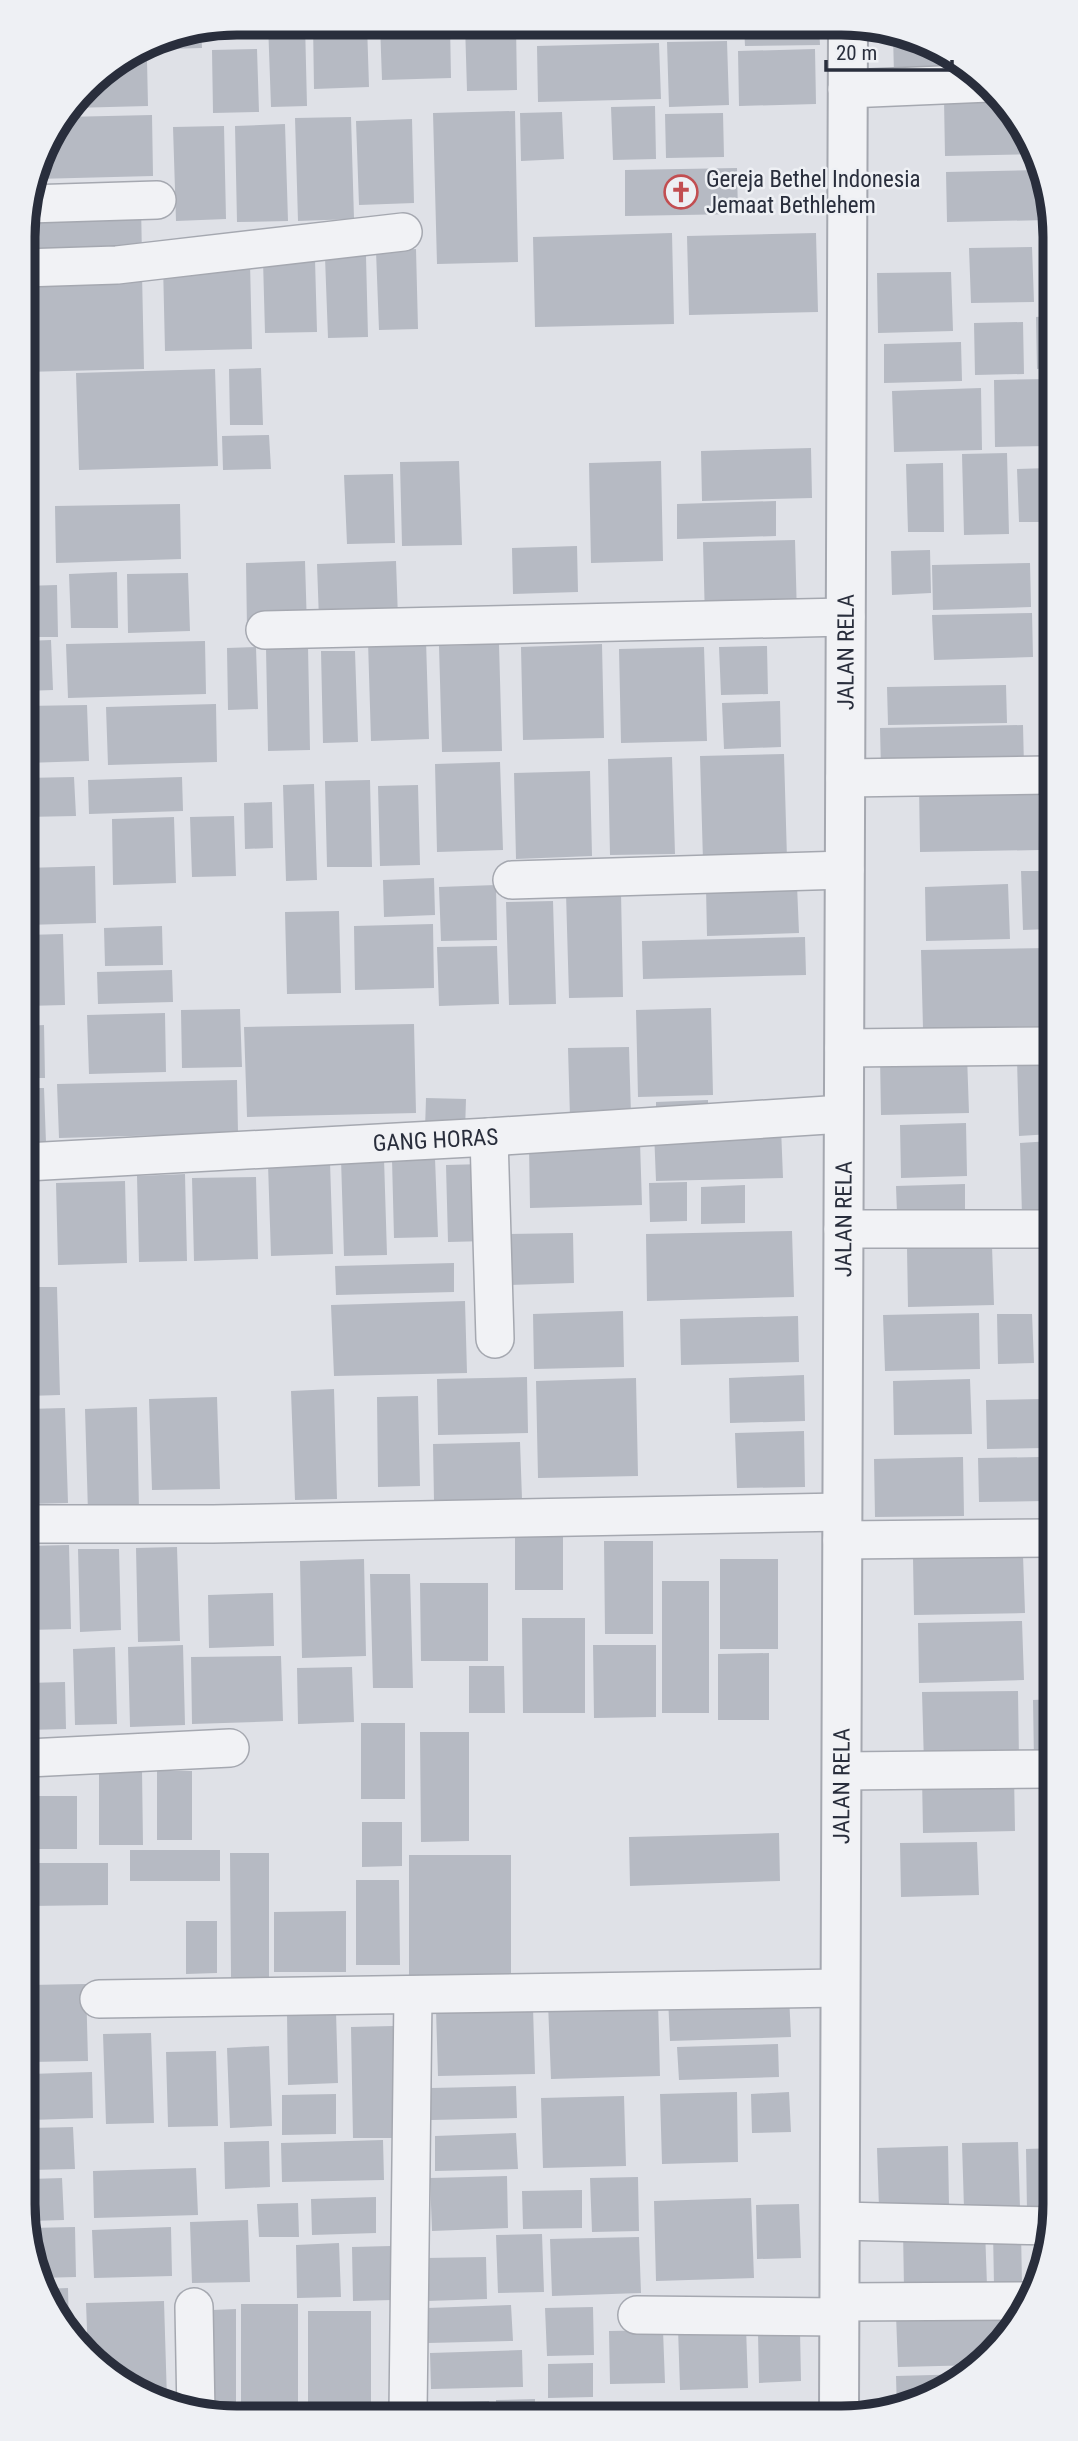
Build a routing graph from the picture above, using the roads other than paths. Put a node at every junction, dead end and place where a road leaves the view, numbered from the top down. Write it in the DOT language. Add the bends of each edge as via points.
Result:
graph roads {
  1 [pos="848,36"];
  2 [pos="972,84"];
  3 [pos="848,89"];
  4 [pos="157,200"];
  5 [pos="38,204"];
  6 [pos="403,232"];
  7 [pos="35,268"];
  8 [pos="846,617"];
  9 [pos="265,630"];
  10 [pos="1043,775"];
  11 [pos="845,778"];
  12 [pos="845,870"];
  13 [pos="512,880"];
  14 [pos="1043,1046"];
  15 [pos="844,1048"];
  16 [pos="843,1114"];
  17 [pos="489,1137"];
  18 [pos="35,1162"];
  19 [pos="843,1229"];
  20 [pos="1043,1229"];
  21 [pos="495,1339"];
  22 [pos="35,1524"];
  23 [pos="842,1526"];
  24 [pos="1043,1537"];
  25 [pos="230,1748"];
  26 [pos="35,1758"];
  27 [pos="1043,1769"];
  28 [pos="842,1771"];
  29 [pos="840,1988"];
  30 [pos="413,1996"];
  31 [pos="99,1999"];
  32 [pos="840,2221"];
  33 [pos="1042,2226"];
  34 [pos="1018,2302"];
  35 [pos="194,2307"];
  36 [pos="839,2309"];
  37 [pos="637,2315"];
  38 [pos="196,2402"];
  39 [pos="408,2406"];
  40 [pos="839,2406"];
  1 -- 3 [label="street, JALAN RELA"];
  2 -- 3 [label="street"];
  3 -- 8 [label="street, JALAN RELA"];
  4 -- 5 [label="street"];
  6 -- 7 [label="street" via="117,265"];
  8 -- 9 [label="street"];
  8 -- 11 [label="street, JALAN RELA"];
  10 -- 11 [label="street"];
  11 -- 12 [label="street, JALAN RELA"];
  12 -- 13 [label="street"];
  12 -- 15 [label="street, JALAN RELA"];
  14 -- 15 [label="street"];
  15 -- 16 [label="street, JALAN RELA"];
  16 -- 17 [label="street, GANG HORAS"];
  16 -- 19 [label="street, JALAN RELA"];
  17 -- 18 [label="street, GANG HORAS"];
  17 -- 21 [label="street"];
  19 -- 20 [label="street"];
  19 -- 23 [label="street, JALAN RELA"];
  22 -- 23 [label="street"];
  23 -- 24 [label="street"];
  23 -- 28 [label="street, JALAN RELA"];
  25 -- 26 [label="street"];
  27 -- 28 [label="street"];
  28 -- 29 [label="street, JALAN RELA"];
  29 -- 30 [label="street"];
  29 -- 32 [label="street, JALAN RELA"];
  30 -- 31 [label="street"];
  30 -- 39 [label="street"];
  32 -- 33 [label="street"];
  32 -- 36 [label="street, JALAN RELA"];
  34 -- 36 [label="street"];
  35 -- 38 [label="street"];
  36 -- 37 [label="street"];
  36 -- 40 [label="street, JALAN RELA"];
}
